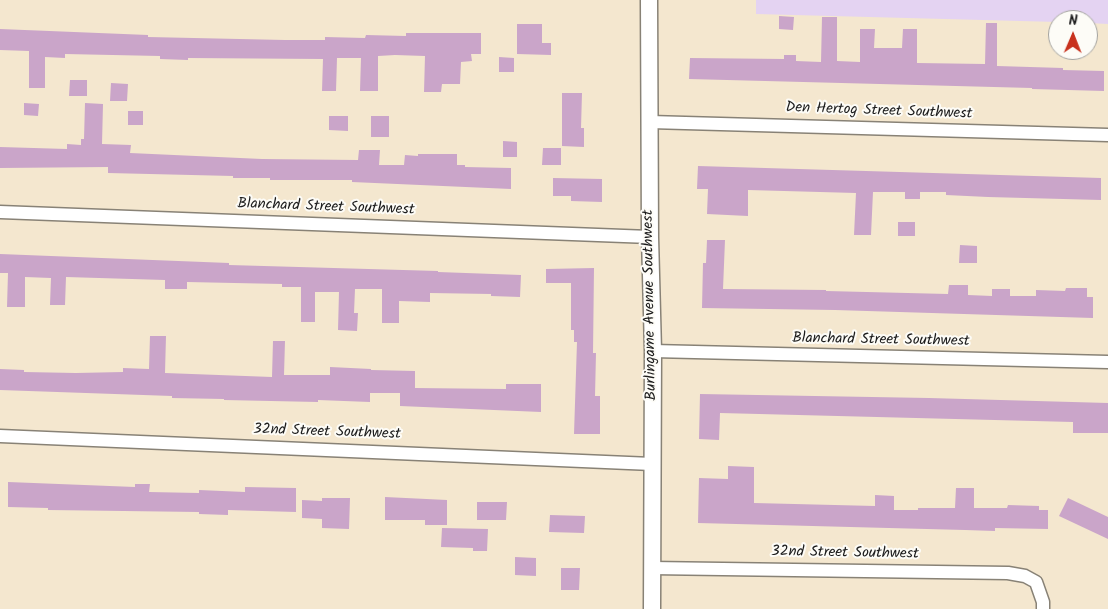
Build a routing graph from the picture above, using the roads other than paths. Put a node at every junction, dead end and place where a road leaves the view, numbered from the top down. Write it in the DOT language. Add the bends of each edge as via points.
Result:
graph roads {
  1 [pos="648,0"];
  2 [pos="650,122"];
  3 [pos="1108,135"];
  4 [pos="0,212"];
  5 [pos="650,237"];
  6 [pos="653,351"];
  7 [pos="1108,362"];
  8 [pos="0,436"];
  9 [pos="652,464"];
  10 [pos="651,568"];
  11 [pos="652,609"];
  12 [pos="1043,609"];
  1 -- 2 [label="street, Burlingame Avenue Southwest"];
  2 -- 3 [label="street, Den Hertog Street Southwest"];
  2 -- 5 [label="street, Burlingame Avenue Southwest"];
  4 -- 5 [label="street, Blanchard Street Southwest"];
  5 -- 6 [label="street, Burlingame Avenue Southwest"];
  6 -- 7 [label="street, Blanchard Street Southwest"];
  6 -- 9 [label="street, Burlingame Avenue Southwest"];
  8 -- 9 [label="street, 32nd Street Southwest"];
  9 -- 10 [label="street, Burlingame Avenue Southwest"];
  10 -- 11 [label="street, Burlingame Avenue Southwest"];
  10 -- 12 [label="street, 32nd Street Southwest" via="1008,573 1036,582"];
}
